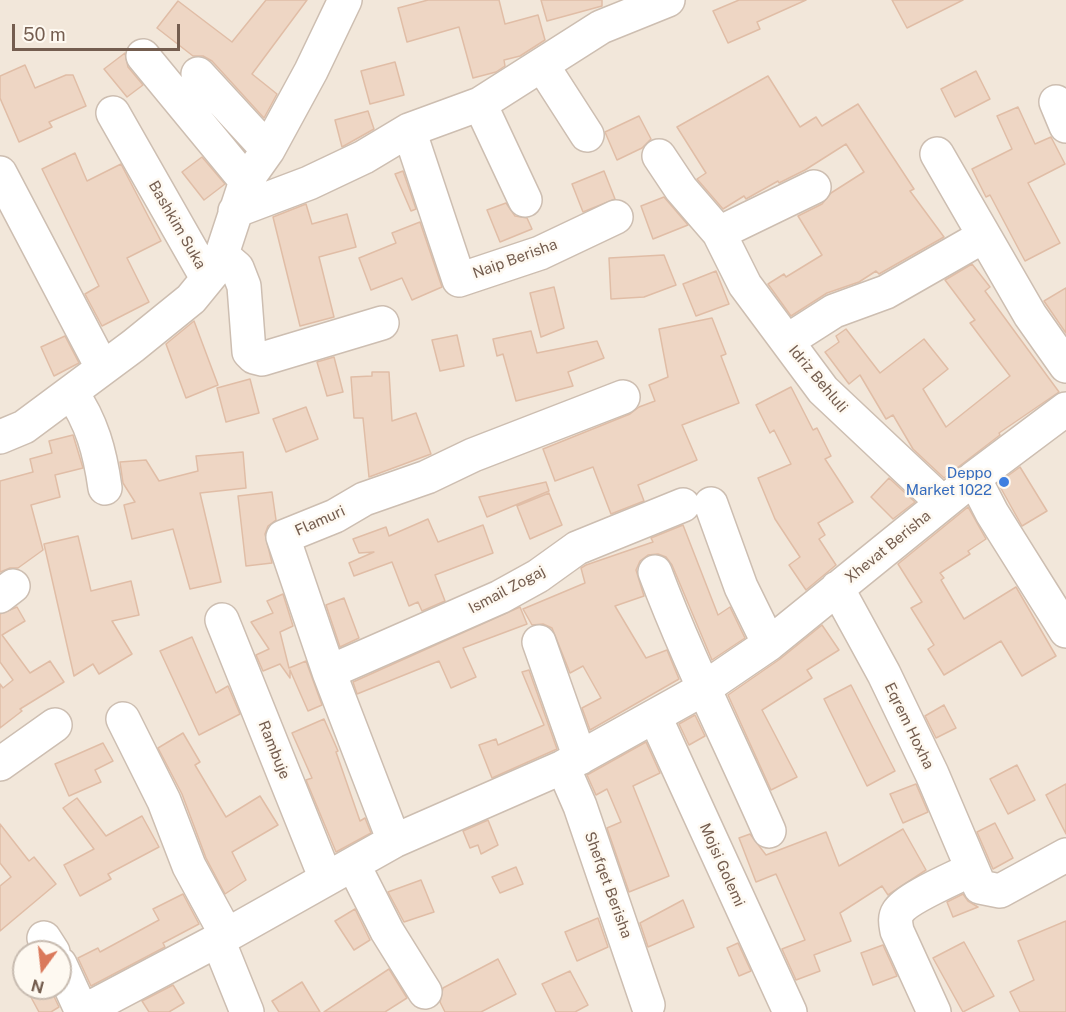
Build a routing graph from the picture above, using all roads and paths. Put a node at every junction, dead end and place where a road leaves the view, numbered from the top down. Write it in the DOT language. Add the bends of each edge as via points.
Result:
graph roads {
  1 [pos="345,0"];
  2 [pos="668,0"];
  3 [pos="143,56"];
  4 [pos="542,65"];
  5 [pos="198,74"];
  6 [pos="480,104"];
  7 [pos="113,113"];
  8 [pos="409,130"];
  9 [pos="587,135"];
  10 [pos="268,150"];
  11 [pos="937,154"];
  12 [pos="659,156"];
  13 [pos="0,173"];
  14 [pos="814,187"];
  15 [pos="240,196"];
  16 [pos="525,200"];
  17 [pos="616,217"];
  18 [pos="719,233"];
  19 [pos="984,236"];
  20 [pos="214,266"];
  21 [pos="382,323"];
  22 [pos="787,341"];
  23 [pos="1066,366"];
  24 [pos="102,367"];
  25 [pos="71,392"];
  26 [pos="623,397"];
  27 [pos="1066,409"];
  28 [pos="0,437"];
  29 [pos="974,478"];
  30 [pos="105,488"];
  31 [pos="943,503"];
  32 [pos="655,572"];
  33 [pos="837,588"];
  34 [pos="222,620"];
  35 [pos="1066,632"];
  36 [pos="539,642"];
  37 [pos="769,644"];
  38 [pos="329,672"];
  39 [pos="704,689"];
  40 [pos="655,717"];
  41 [pos="123,719"];
  42 [pos="55,725"];
  43 [pos="572,763"];
  44 [pos="0,764"];
  45 [pos="769,831"];
  46 [pos="394,841"];
  47 [pos="1066,855"];
  48 [pos="972,869"];
  49 [pos="340,872"];
  50 [pos="222,937"];
  51 [pos="72,992"];
  52 [pos="425,992"];
  53 [pos="648,1005"];
  54 [pos="82,1012"];
  55 [pos="247,1012"];
  56 [pos="790,1012"];
  57 [pos="934,1012"];
  1 -- 10 [label="street" via="312,71"];
  2 -- 4 [label="street" via="602,27"];
  3 -- 15 [label="street"];
  4 -- 6 [label="street"];
  4 -- 9 [label="street"];
  5 -- 10 [label="street"];
  6 -- 8 [label="street"];
  6 -- 16 [label="street"];
  7 -- 20 [label="street, Bashkim Suka"];
  8 -- 15 [label="street" via="320,178"];
  8 -- 17 [label="street, Naip Berisha" via="459,280 540,253"];
  10 -- 15 [label="street"];
  11 -- 19 [label="street"];
  12 -- 18 [label="street, Idriz Behluli"];
  13 -- 24 [label="street"];
  14 -- 18 [label="street"];
  15 -- 20 [label="street"];
  18 -- 22 [label="street, Idriz Behluli" via="745,285"];
  19 -- 22 [label="street" via="886,292 834,311"];
  19 -- 23 [label="street" via="1030,315"];
  20 -- 21 [label="street, Bashkim Suka" via="237,268 244,286 249,352 254,357 286,353"];
  20 -- 24 [label="street, Bashkim Suka" via="191,299"];
  22 -- 31 [label="street, Idriz Behluli" via="839,407"];
  24 -- 25 [label="street, Bashkim Suka"];
  25 -- 28 [label="street, Bashkim Suka" via="24,427"];
  25 -- 30 [label="street" via="93,429"];
  26 -- 38 [label="street, Flamuri" via="364,499 284,537"];
  27 -- 29 [label="street, Xhevat Berisha"];
  29 -- 31 [label="street, Xhevat Berisha"];
  29 -- 35 [label="street"];
  31 -- 33 [label="street, Xhevat Berisha"];
  32 -- 39 [label="street"];
  33 -- 37 [label="street, Xhevat Berisha"];
  33 -- 48 [label="street, Eqrem Hoxha" via="884,674"];
  34 -- 49 [label="street, Rambuje"];
  36 -- 43 [label="street"];
  37 -- 38 [label="street, Ismail Zogaj" via="697,504 577,548 500,597"];
  37 -- 39 [label="street, Xhevat Berisha"];
  38 -- 46 [label="street, Flamuri"];
  39 -- 40 [label="street, Xhevat Berisha"];
  39 -- 45 [label="street"];
  40 -- 43 [label="street, Xhevat Berisha"];
  40 -- 56 [label="street, Mojsi Golemi"];
  41 -- 50 [label="street" via="164,801"];
  42 -- 44 [label="street"];
  43 -- 46 [label="street, Xhevat Berisha"];
  43 -- 53 [label="street, Shefqet Berisha" via="580,806"];
  46 -- 49 [label="street, Xhevat Berisha"];
  47 -- 48 [label="street, Eqrem Hoxha" via="1000,891 980,886"];
  48 -- 57 [label="street" via="913,900 898,910 895,918 897,931"];
  49 -- 50 [label="street, Xhevat Berisha"];
  49 -- 52 [label="street" via="387,931"];
  50 -- 54 [label="street, Xhevat Berisha"];
  50 -- 55 [label="street"];
  51 -- 54 [label="street"];
}
